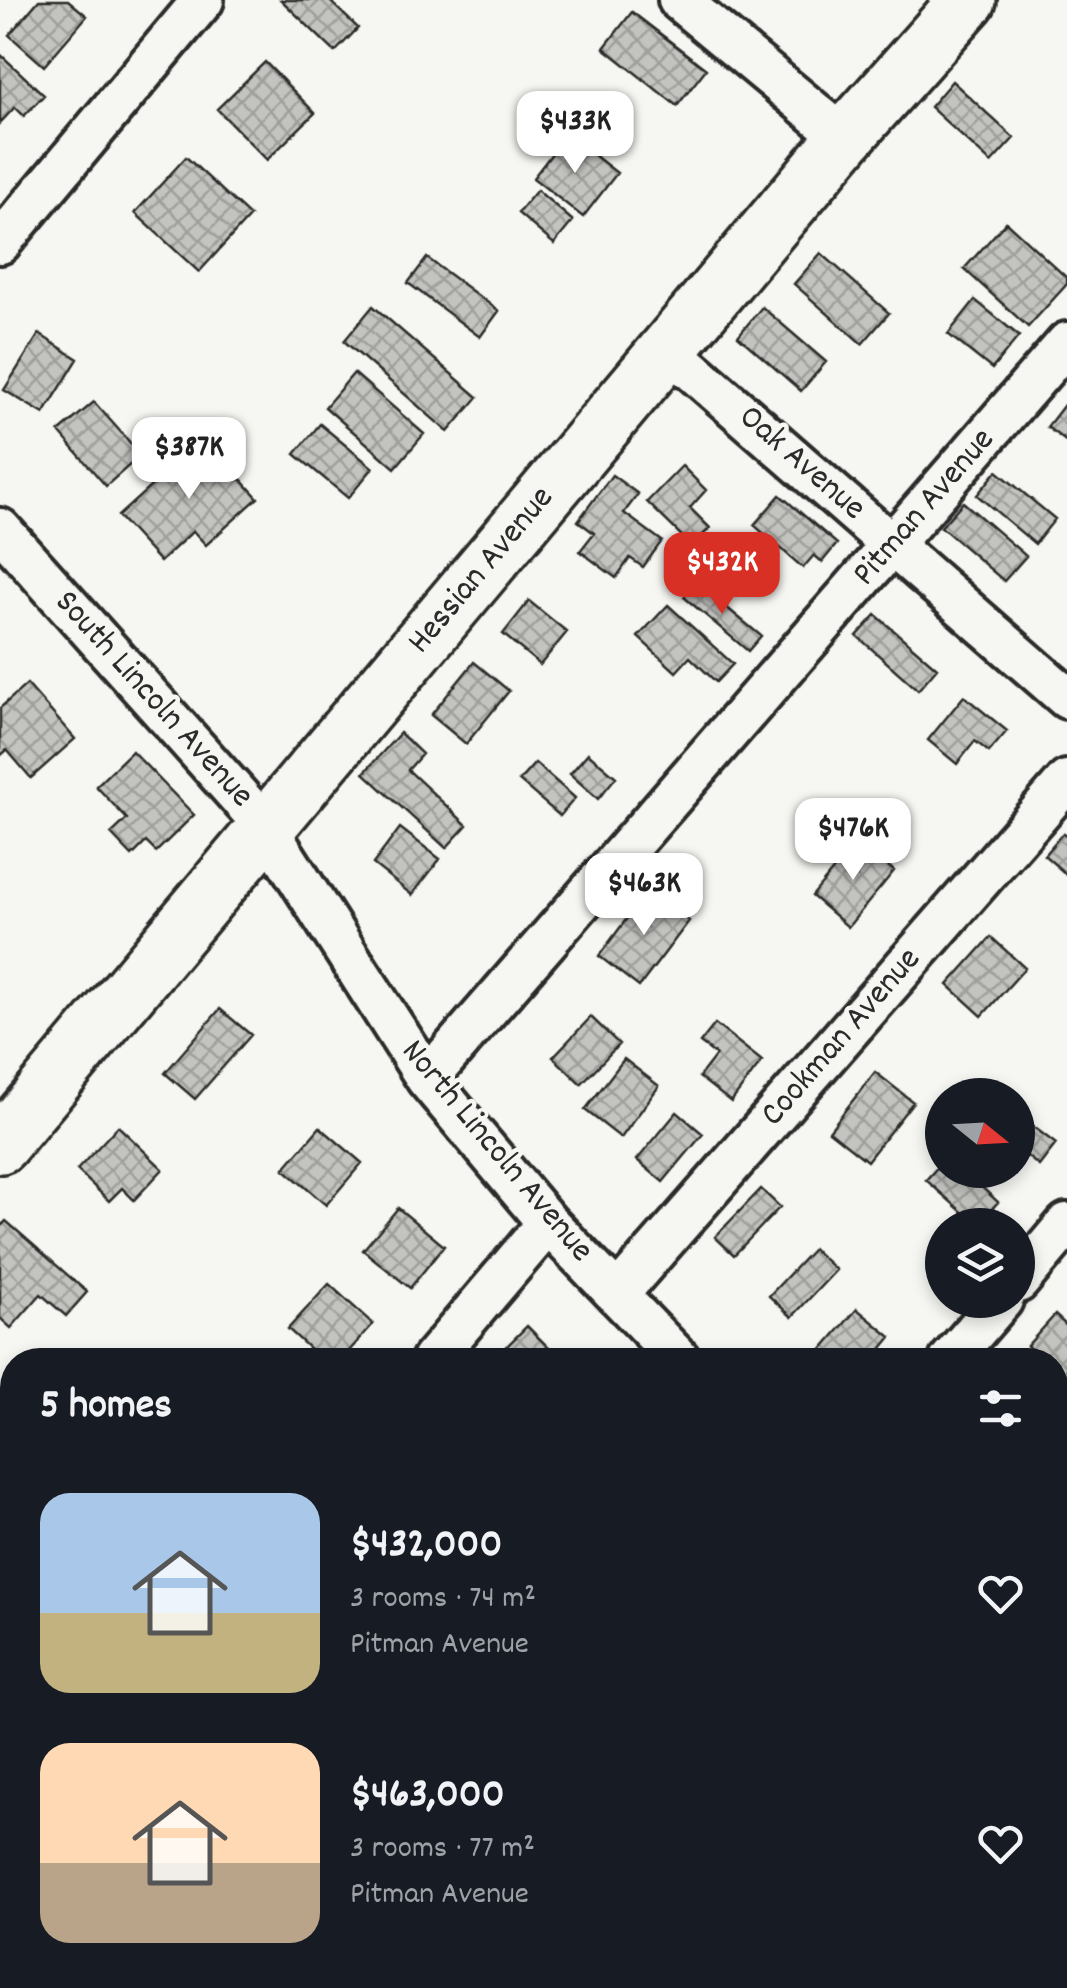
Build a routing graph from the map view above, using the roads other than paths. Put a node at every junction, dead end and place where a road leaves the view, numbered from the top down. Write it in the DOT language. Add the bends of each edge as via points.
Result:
graph roads {
  1 [pos="203,0"];
  2 [pos="679,0"];
  3 [pos="968,0"];
  4 [pos="845,138"];
  5 [pos="0,243"];
  6 [pos="1067,343"];
  7 [pos="670,350"];
  8 [pos="0,528"];
  9 [pos="893,545"];
  10 [pos="1067,698"];
  11 [pos="1067,781"];
  12 [pos="266,827"];
  13 [pos="426,1078"];
  14 [pos="0,1146"];
  15 [pos="548,1223"];
  16 [pos="1067,1224"];
  17 [pos="1035,1262"];
  18 [pos="617,1294"];
  19 [pos="986,1318"];
  20 [pos="442,1348"];
  21 [pos="669,1348"];
  22 [pos="960,1348"];
  1 -- 5 [label="street"];
  2 -- 4 [label="street"];
  3 -- 4 [label="main road, Hessian Avenue"];
  4 -- 7 [label="main road, Hessian Avenue"];
  6 -- 9 [label="street, Pitman Avenue"];
  7 -- 9 [label="street, Oak Avenue"];
  7 -- 12 [label="main road, Hessian Avenue"];
  8 -- 12 [label="street, South Lincoln Avenue"];
  9 -- 10 [label="street, Oak Avenue"];
  9 -- 13 [label="street, Pitman Avenue"];
  11 -- 18 [label="street, Cookman Avenue"];
  12 -- 13 [label="street, North Lincoln Avenue"];
  12 -- 14 [label="main road, Hessian Avenue"];
  13 -- 15 [label="street, North Lincoln Avenue"];
  15 -- 18 [label="street, North Lincoln Avenue"];
  15 -- 20 [label="street"];
  16 -- 17 [label="street"];
  18 -- 21 [label="street, North Lincoln Avenue"];
  19 -- 22 [label="street"];
}
